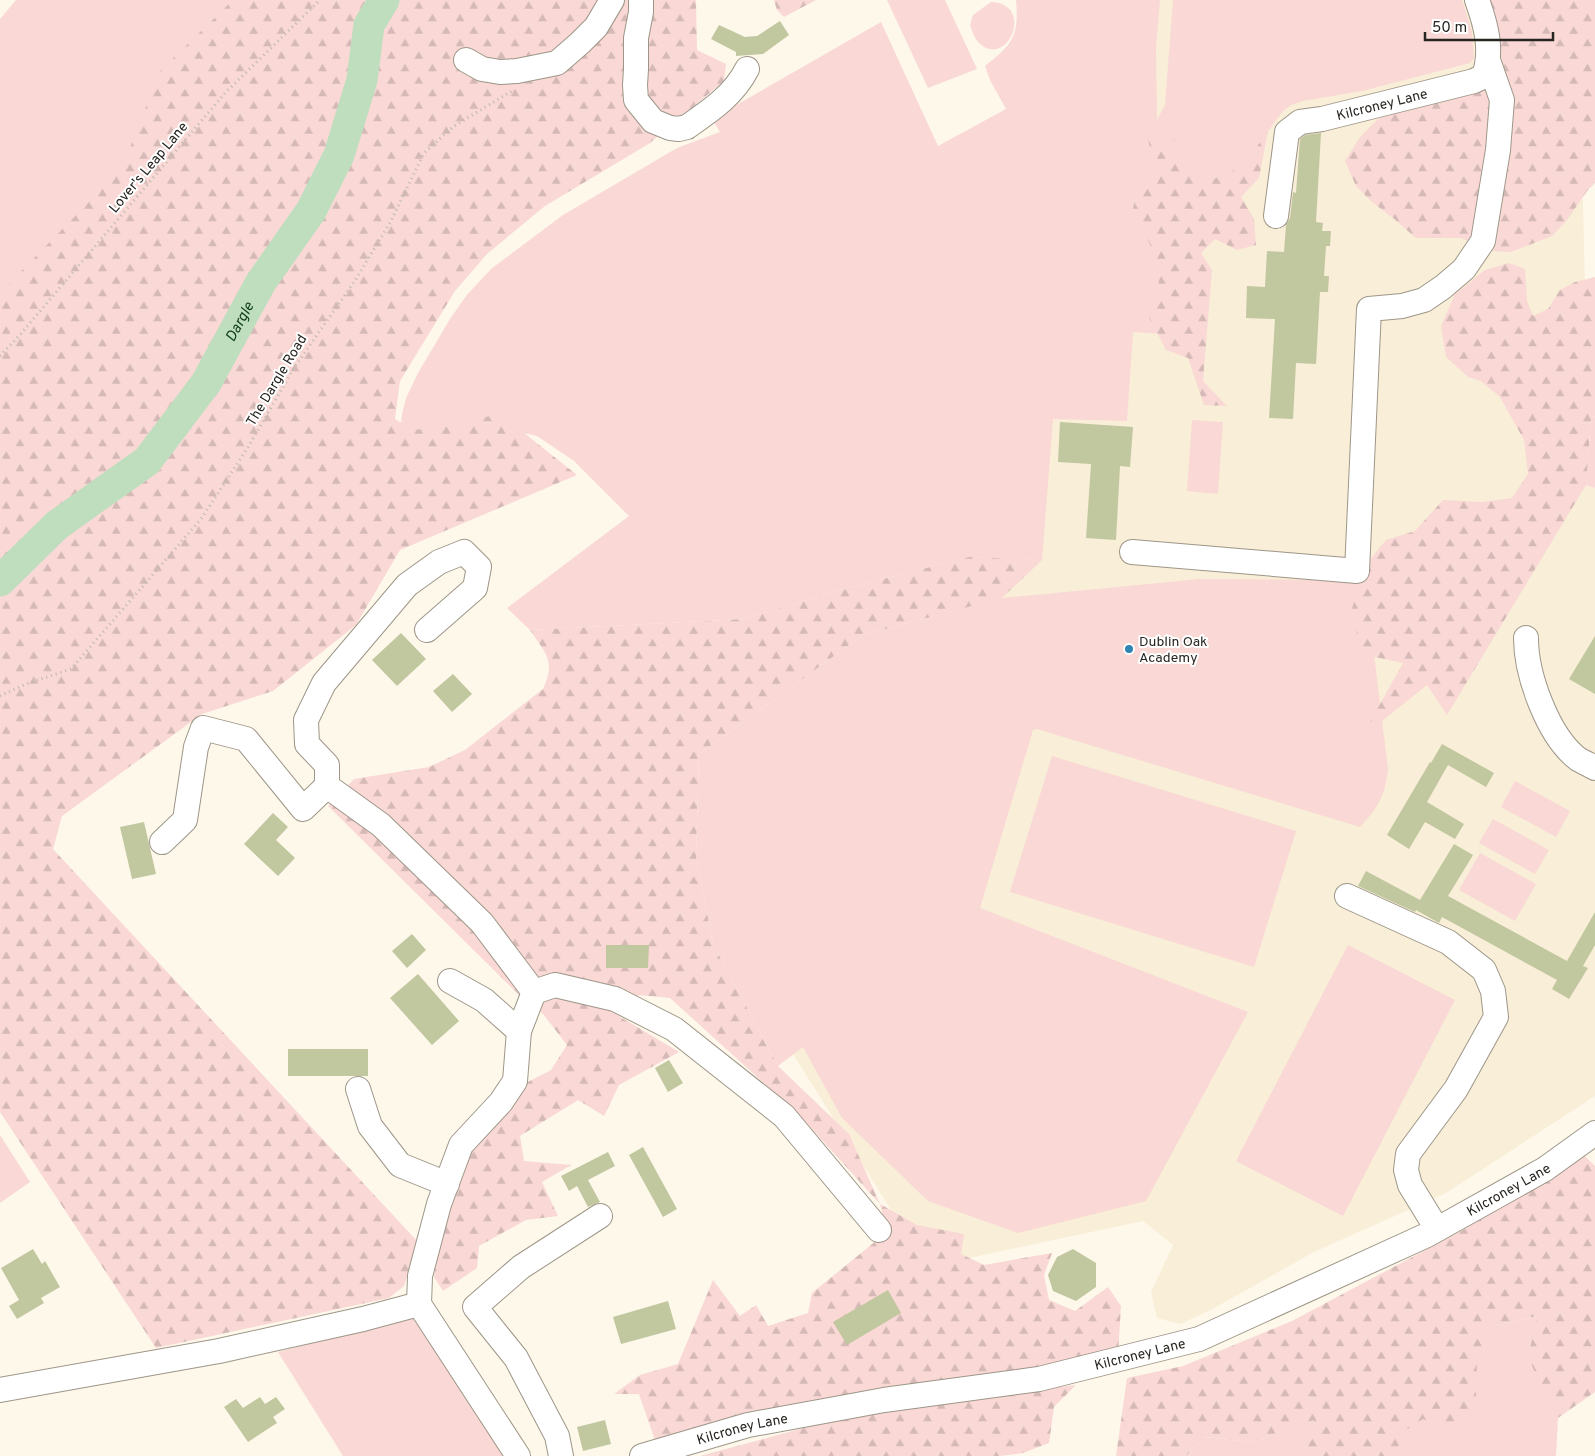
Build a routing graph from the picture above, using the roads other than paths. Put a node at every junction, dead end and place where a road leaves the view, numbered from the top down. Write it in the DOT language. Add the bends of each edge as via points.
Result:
graph roads {
  1 [pos="612,0"];
  2 [pos="641,0"];
  3 [pos="1476,0"];
  4 [pos="466,60"];
  5 [pos="1489,63"];
  6 [pos="747,69"];
  7 [pos="1276,216"];
  8 [pos="1132,552"];
  9 [pos="427,630"];
  10 [pos="1526,638"];
  11 [pos="1595,768"];
  12 [pos="327,786"];
  13 [pos="162,842"];
  14 [pos="1347,896"];
  15 [pos="450,981"];
  16 [pos="534,992"];
  17 [pos="520,1031"];
  18 [pos="358,1089"];
  19 [pos="1595,1133"];
  20 [pos="447,1184"];
  21 [pos="600,1216"];
  22 [pos="1437,1229"];
  23 [pos="879,1230"];
  24 [pos="419,1304"];
  25 [pos="0,1390"];
  26 [pos="518,1456"];
  27 [pos="561,1456"];
  28 [pos="642,1456"];
  1 -- 4 [label="street" via="596,27 557,63 500,72 482,69"];
  2 -- 6 [label="street" via="636,38 636,100 653,121 670,128 687,127 729,94"];
  3 -- 5 [label="street" via="1486,27"];
  5 -- 7 [label="street, Kilcroney Lane" via="1484,76 1474,81 1300,122 1287,132"];
  5 -- 8 [label="street" via="1502,100 1498,150 1482,241 1464,269 1424,300 1369,309 1357,571"];
  9 -- 12 [label="street" via="475,588 479,567 464,552 439,562 408,585 324,683 306,720 307,744 327,765"];
  10 -- 11 [label="street" via="1526,652 1537,695 1554,731 1578,758"];
  12 -- 13 [label="street" via="303,809 246,739 203,728 196,748 185,820"];
  12 -- 16 [label="street" via="381,825 482,923"];
  14 -- 22 [label="street" via="1448,942 1484,970 1493,991 1496,1017 1456,1089 1408,1154 1406,1170 1410,1185"];
  15 -- 17 [label="street" via="484,1000"];
  16 -- 17 [label="street"];
  16 -- 23 [label="street" via="555,985 615,999 674,1030 784,1116"];
  17 -- 20 [label="street" via="515,1081 461,1145"];
  18 -- 20 [label="street" via="370,1126 400,1165"];
  19 -- 22 [label="street, Kilcroney Lane" via="1545,1169"];
  20 -- 24 [label="street" via="420,1276"];
  21 -- 27 [label="street" via="521,1267 475,1307 516,1358 557,1436"];
  22 -- 28 [label="street, Kilcroney Lane" via="1199,1339 1039,1378 884,1400 748,1426"];
  24 -- 25 [label="street" via="219,1351"];
  24 -- 26 [label="street"];
}
